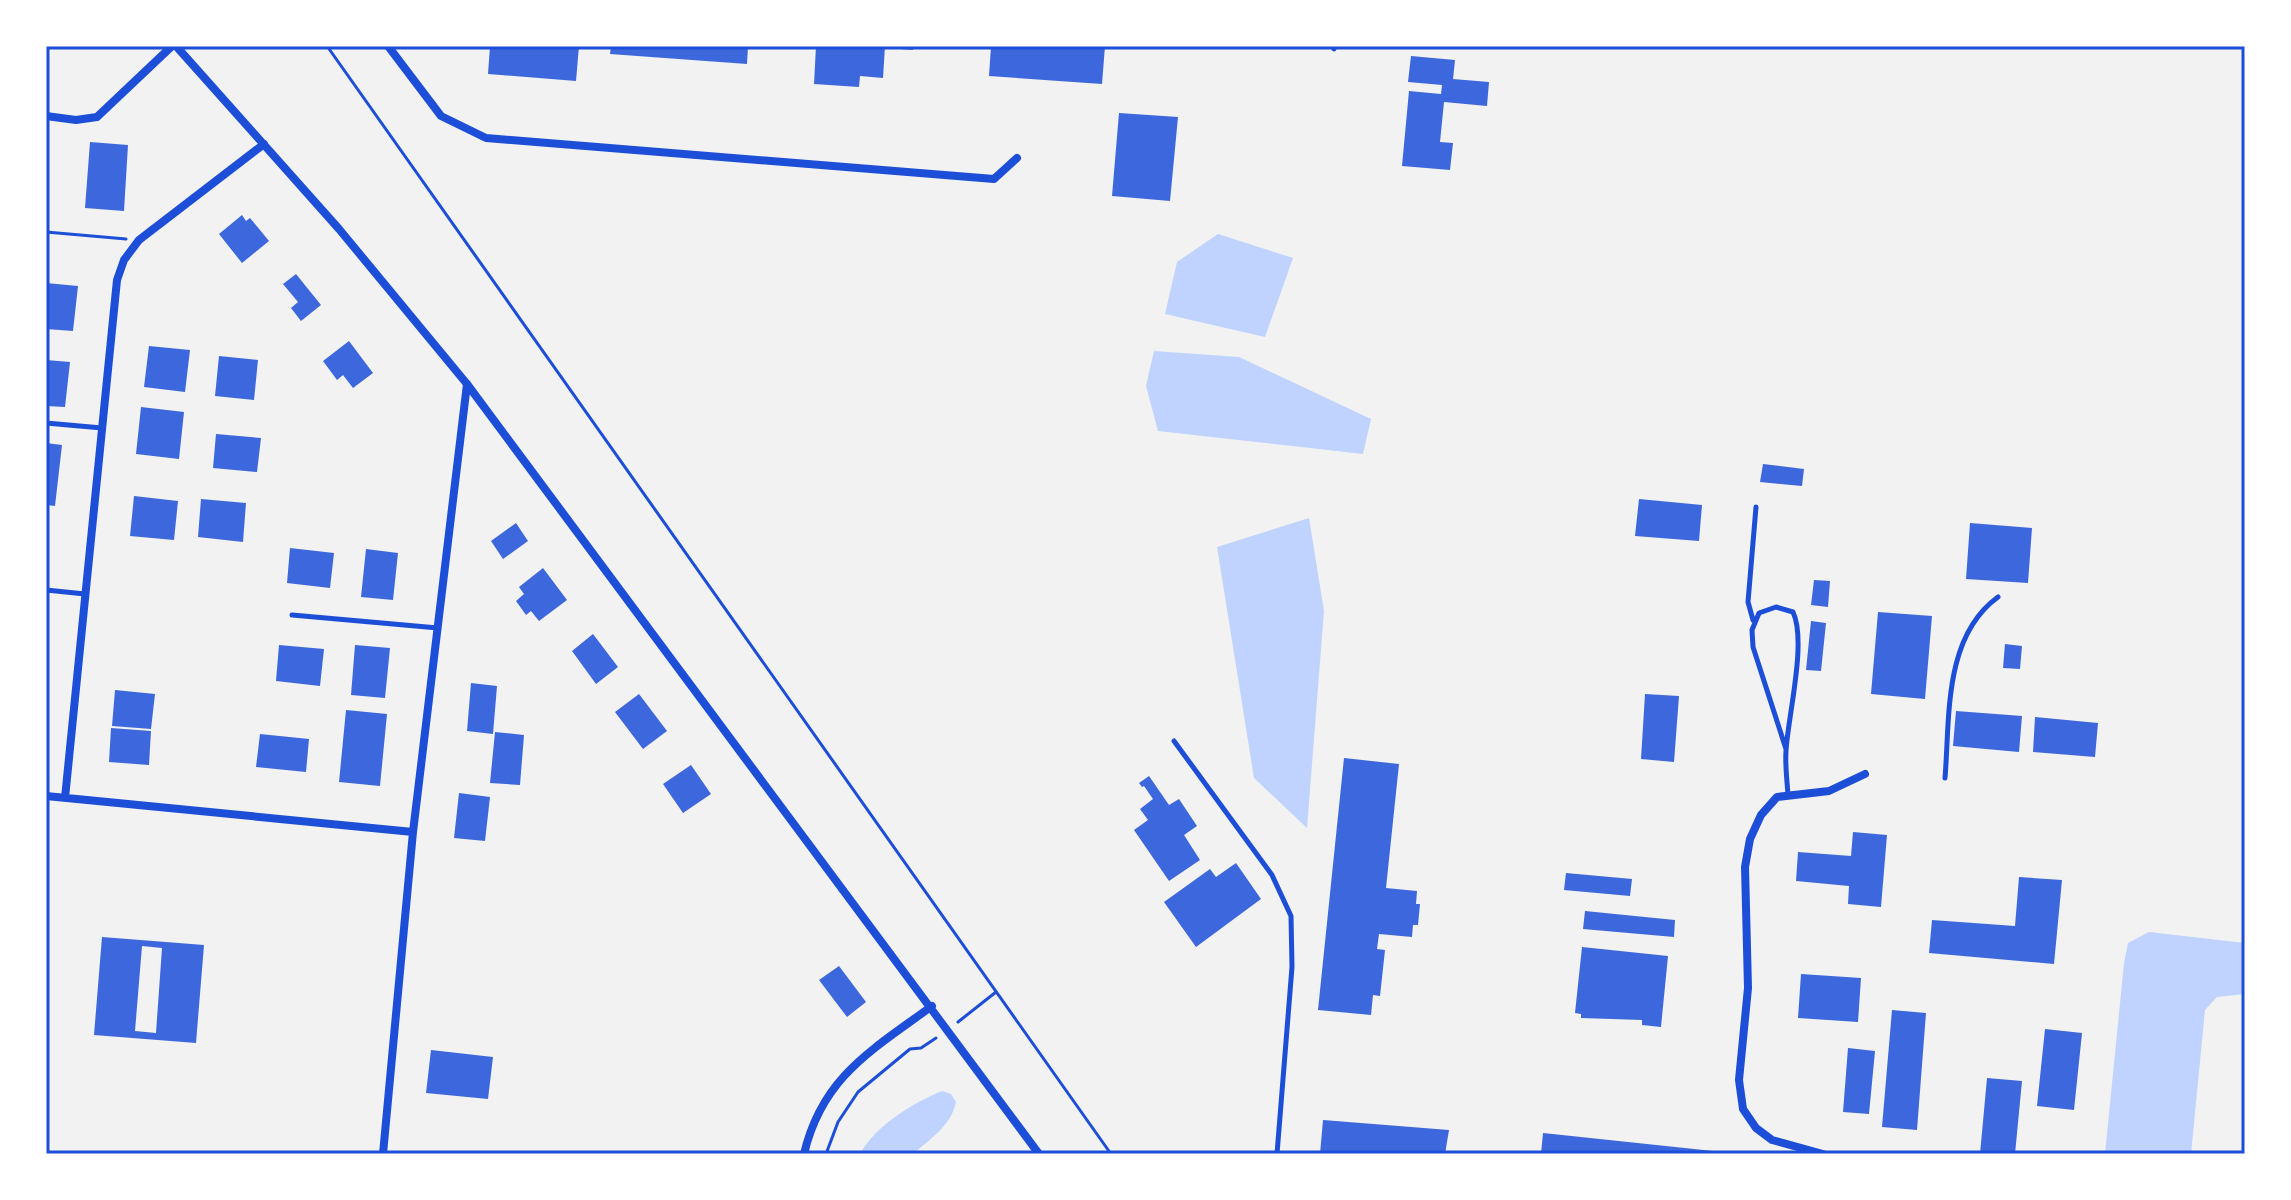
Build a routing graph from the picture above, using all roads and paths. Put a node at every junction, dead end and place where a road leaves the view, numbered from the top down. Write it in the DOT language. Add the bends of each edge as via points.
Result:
graph roads {
  1 [pos="174,46"];
  2 [pos="327,46"];
  3 [pos="388,46"];
  4 [pos="46,116"];
  5 [pos="264,144"];
  6 [pos="1017,158"];
  7 [pos="46,232"];
  8 [pos="139,240"];
  9 [pos="467,384"];
  10 [pos="46,423"];
  11 [pos="102,428"];
  12 [pos="1756,507"];
  13 [pos="46,590"];
  14 [pos="85,594"];
  15 [pos="1998,597"];
  16 [pos="292,615"];
  17 [pos="1754,621"];
  18 [pos="438,628"];
  19 [pos="1174,741"];
  20 [pos="1786,749"];
  21 [pos="1865,774"];
  22 [pos="1945,778"];
  23 [pos="1788,795"];
  24 [pos="46,796"];
  25 [pos="65,798"];
  26 [pos="413,832"];
  27 [pos="996,992"];
  28 [pos="932,1006"];
  29 [pos="954,1025"];
  30 [pos="935,1038"];
  31 [pos="383,1154"];
  32 [pos="804,1154"];
  33 [pos="826,1154"];
  34 [pos="1039,1154"];
  35 [pos="1111,1154"];
  36 [pos="1277,1154"];
  37 [pos="1823,1154"];
  1 -- 4 [label="street" via="97,117"];
  1 -- 5 [label="street"];
  2 -- 27 [label="path"];
  3 -- 6 [label="street" via="441,116 486,138 994,179"];
  5 -- 8 [label="street"];
  5 -- 9 [label="street"];
  7 -- 8 [label="path"];
  8 -- 11 [label="street" via="117,280"];
  9 -- 18 [label="street"];
  9 -- 28 [label="street"];
  10 -- 11 [label="lane"];
  11 -- 14 [label="street"];
  12 -- 17 [label="lane" via="1748,602"];
  13 -- 14 [label="lane"];
  14 -- 25 [label="street"];
  15 -- 22 [label="lane" via="1982,609 1955,665"];
  16 -- 18 [label="lane"];
  17 -- 20 [label="lane" via="1753,647"];
  17 -- 20 [label="lane" via="1759,613 1776,607 1793,612 1797,621"];
  18 -- 26 [label="street"];
  19 -- 36 [label="lane" via="1272,875 1291,916"];
  20 -- 23 [label="lane"];
  21 -- 23 [label="street" via="1829,791"];
  23 -- 37 [label="street" via="1777,797 1761,815 1745,867 1748,988 1739,1080 1743,1109 1756,1128 1772,1140"];
  24 -- 25 [label="street"];
  25 -- 26 [label="street"];
  26 -- 31 [label="street"];
  27 -- 29 [label="path"];
  27 -- 35 [label="path"];
  28 -- 32 [label="street" via="858,1060 834,1086 818,1110"];
  28 -- 34 [label="street"];
  30 -- 33 [label="path" via="910,1049 858,1092 838,1122"];
}
